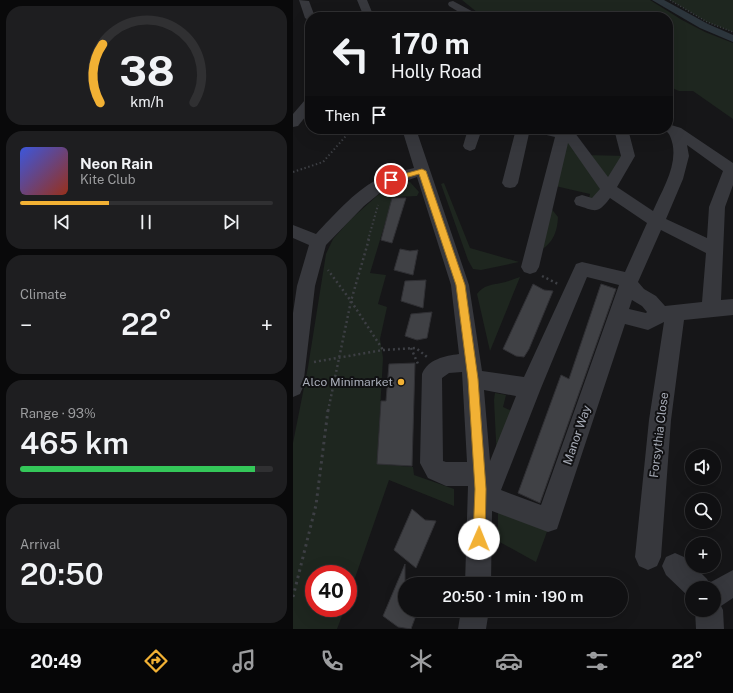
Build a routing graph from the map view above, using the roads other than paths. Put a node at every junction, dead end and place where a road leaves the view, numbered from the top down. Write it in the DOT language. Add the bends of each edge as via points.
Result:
graph roads {
  1 [pos="362,0"];
  2 [pos="304,1"];
  3 [pos="453,4"];
  4 [pos="308,12"];
  5 [pos="367,12"];
  6 [pos="467,12"];
  7 [pos="305,109"];
  8 [pos="293,123"];
  9 [pos="673,133"];
  10 [pos="411,134"];
  11 [pos="474,134"];
  12 [pos="522,134"];
  13 [pos="568,134"];
  14 [pos="569,134"];
  15 [pos="623,134"];
  16 [pos="668,134"];
  17 [pos="470,146"];
  18 [pos="712,154"];
  19 [pos="691,156"];
  20 [pos="732,170"];
  21 [pos="422,171"];
  22 [pos="510,183"];
  23 [pos="608,189"];
  24 [pos="582,201"];
  25 [pos="656,221"];
  26 [pos="293,231"];
  27 [pos="317,248"];
  28 [pos="714,249"];
  29 [pos="530,267"];
  30 [pos="632,286"];
  31 [pos="733,307"];
  32 [pos="711,309"];
  33 [pos="668,313"];
  34 [pos="619,314"];
  35 [pos="641,320"];
  36 [pos="472,370"];
  37 [pos="293,387"];
  38 [pos="530,388"];
  39 [pos="480,486"];
  40 [pos="648,557"];
  41 [pos="675,566"];
  42 [pos="478,577"];
  43 [pos="690,581"];
  44 [pos="733,583"];
  45 [pos="721,591"];
  46 [pos="474,617"];
  47 [pos="709,617"];
  48 [pos="472,629"];
  49 [pos="710,629"];
  1 -- 5 [label="street"];
  2 -- 4 [label="street"];
  3 -- 6 [label="street"];
  7 -- 8 [label="street"];
  9 -- 18 [label="street, Manor Way"];
  10 -- 21 [label="street"];
  11 -- 17 [label="street"];
  12 -- 22 [label="street"];
  13 -- 29 [label="street"];
  14 -- 23 [label="street"];
  15 -- 23 [label="street" via="629,155"];
  16 -- 25 [label="street, Manor Way" via="682,156 675,179"];
  18 -- 19 [label="street" via="700,158"];
  18 -- 20 [label="street, Manor Way"];
  20 -- 28 [label="street, Manor Way" via="717,207"];
  21 -- 27 [label="street" via="381,184 340,218"];
  21 -- 36 [label="street" via="460,285"];
  23 -- 24 [label="street" via="596,206"];
  23 -- 25 [label="street"];
  25 -- 28 [label="street"];
  25 -- 30 [label="street, Manor Way"];
  26 -- 27 [label="street"];
  27 -- 37 [label="street" via="306,286"];
  28 -- 32 [label="street, Manor Way"];
  30 -- 33 [label="street"];
  30 -- 34 [label="street, Manor Way"];
  30 -- 35 [label="street"];
  30 -- 38 [label="street" via="582,269"];
  31 -- 32 [label="street"];
  32 -- 33 [label="street"];
  33 -- 35 [label="street" via="648,322"];
  33 -- 40 [label="street, Forsythia Close"];
  34 -- 35 [label="street"];
  34 -- 39 [label="street, Manor Way" via="548,520"];
  36 -- 38 [label="street"];
  36 -- 39 [label="street"];
  36 -- 39 [label="street" via="439,368 432,374 432,463 436,470"];
  38 -- 39 [label="street" via="493,482"];
  39 -- 42 [label="street"];
  41 -- 43 [label="street"];
  44 -- 45 [label="street"];
  46 -- 48 [label="street"];
  47 -- 49 [label="street"];
}
